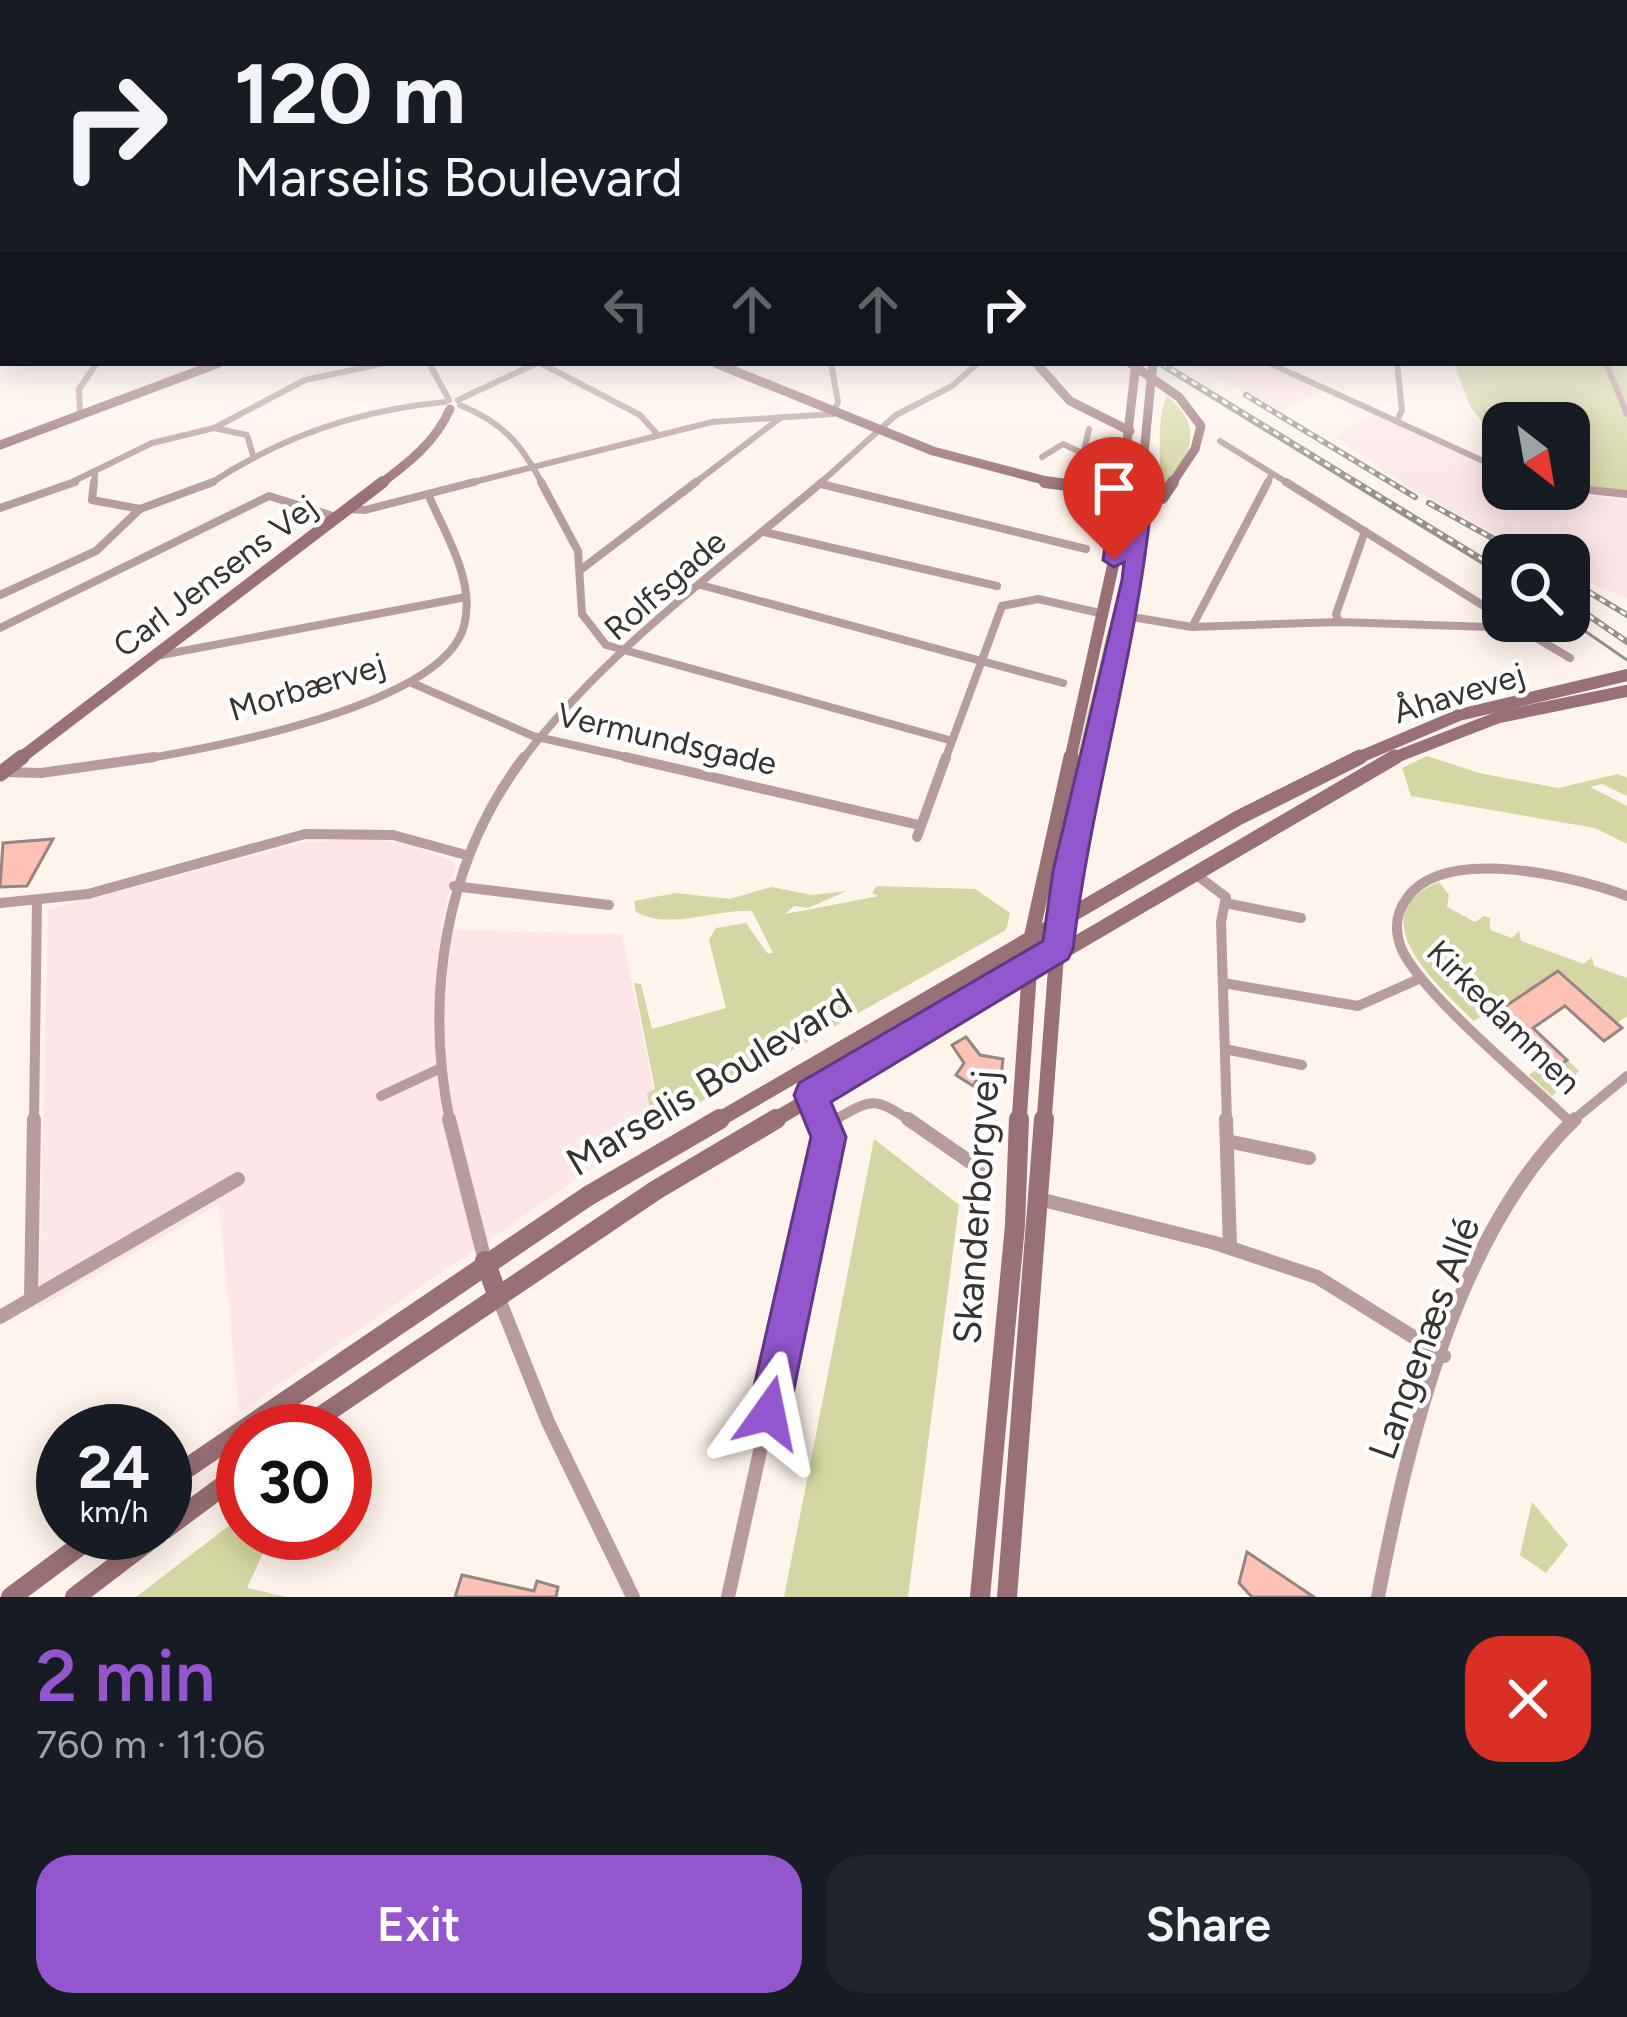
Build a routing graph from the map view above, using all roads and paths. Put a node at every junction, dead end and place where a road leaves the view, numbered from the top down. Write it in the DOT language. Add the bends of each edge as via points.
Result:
graph roads {
  1 [pos="95,366"];
  2 [pos="211,366"];
  3 [pos="372,366"];
  4 [pos="431,366"];
  5 [pos="532,366"];
  6 [pos="544,366"];
  7 [pos="722,366"];
  8 [pos="832,366"];
  9 [pos="975,366"];
  10 [pos="1039,366"];
  11 [pos="1133,366"];
  12 [pos="1137,366"];
  13 [pos="1153,366"];
  14 [pos="1276,366"];
  15 [pos="1397,366"];
  16 [pos="1607,366"];
  17 [pos="452,403"];
  18 [pos="833,414"];
  19 [pos="1627,414"];
  20 [pos="80,415"];
  21 [pos="780,418"];
  22 [pos="1396,421"];
  23 [pos="214,428"];
  24 [pos="1089,429"];
  25 [pos="880,431"];
  26 [pos="1130,431"];
  27 [pos="658,434"];
  28 [pos="1220,441"];
  29 [pos="0,445"];
  30 [pos="1084,454"];
  31 [pos="253,455"];
  32 [pos="1042,457"];
  33 [pos="1482,460"];
  34 [pos="533,467"];
  35 [pos="95,474"];
  36 [pos="1272,474"];
  37 [pos="821,484"];
  38 [pos="1076,485"];
  39 [pos="1590,490"];
  40 [pos="428,494"];
  41 [pos="1123,494"];
  42 [pos="1627,494"];
  43 [pos="1142,496"];
  44 [pos="0,508"];
  45 [pos="140,509"];
  46 [pos="348,509"];
  47 [pos="336,517"];
  48 [pos="1365,531"];
  49 [pos="764,532"];
  50 [pos="1086,549"];
  51 [pos="583,568"];
  52 [pos="700,585"];
  53 [pos="997,586"];
  54 [pos="0,595"];
  55 [pos="466,597"];
  56 [pos="1482,605"];
  57 [pos="1104,614"];
  58 [pos="1126,616"];
  59 [pos="1339,622"];
  60 [pos="1192,627"];
  61 [pos="1482,627"];
  62 [pos="0,628"];
  63 [pos="1543,642"];
  64 [pos="623,652"];
  65 [pos="156,656"];
  66 [pos="1570,658"];
  67 [pos="980,661"];
  68 [pos="1627,674"];
  69 [pos="412,682"];
  70 [pos="1063,683"];
  71 [pos="1627,692"];
  72 [pos="533,736"];
  73 [pos="949,740"];
  74 [pos="1,772"];
  75 [pos="1312,778"];
  76 [pos="1328,791"];
  77 [pos="919,824"];
  78 [pos="916,837"];
  79 [pos="466,855"];
  80 [pos="1189,872"];
  81 [pos="454,886"];
  82 [pos="1627,896"];
  83 [pos="37,900"];
  84 [pos="0,903"];
  85 [pos="1225,903"];
  86 [pos="609,904"];
  87 [pos="1061,917"];
  88 [pos="1300,918"];
  89 [pos="1033,934"];
  90 [pos="1058,949"];
  91 [pos="1028,966"];
  92 [pos="1421,977"];
  93 [pos="1223,983"];
  94 [pos="1225,1049"];
  95 [pos="1302,1065"];
  96 [pos="441,1068"];
  97 [pos="1627,1076"];
  98 [pos="811,1095"];
  99 [pos="380,1096"];
  100 [pos="1570,1122"];
  101 [pos="827,1124"];
  102 [pos="1227,1141"];
  103 [pos="1309,1158"];
  104 [pos="986,1173"];
  105 [pos="238,1179"];
  106 [pos="1038,1198"];
  107 [pos="1230,1247"];
  108 [pos="485,1261"];
  109 [pos="497,1294"];
  110 [pos="31,1299"];
  111 [pos="0,1317"];
  112 [pos="1444,1356"];
  113 [pos="338,1404"];
  114 [pos="192,1465"];
  115 [pos="61,1560"];
  116 [pos="124,1560"];
  117 [pos="11,1597"];
  118 [pos="75,1597"];
  119 [pos="633,1597"];
  120 [pos="728,1597"];
  121 [pos="980,1597"];
  122 [pos="1007,1597"];
  123 [pos="1378,1597"];
  1 -- 20 [label="street" via="79,389"];
  2 -- 20 [label="street"];
  3 -- 23 [label="street" via="293,385"];
  4 -- 17 [label="street"];
  5 -- 17 [label="street"];
  6 -- 27 [label="street" via="640,415"];
  7 -- 18 [label="street"];
  8 -- 18 [label="street"];
  9 -- 25 [label="street, Rolfsgade" via="954,389 896,414"];
  10 -- 26 [label="street" via="1070,401"];
  11 -- 26 [label="street, Skanderborgvej, bridge"];
  12 -- 43 [label="street" via="1179,397 1201,426 1167,495"];
  13 -- 43 [label="street, Skanderborgvej, bridge"];
  14 -- 22 [label="street"];
  15 -- 22 [label="street"];
  16 -- 19 [label="street"];
  17 -- 31 [label="street" via="380,408"];
  17 -- 34 [label="street" via="513,433"];
  17 -- 46 [label="street, Carl Jensens Vej" via="428,446"];
  18 -- 21 [label="street"];
  18 -- 25 [label="street"];
  20 -- 29 [label="street"];
  21 -- 27 [label="street"];
  21 -- 51 [label="street"];
  22 -- 33 [label="street"];
  23 -- 31 [label="street" via="248,435"];
  23 -- 35 [label="street" via="152,443"];
  24 -- 30 [label="street"];
  25 -- 37 [label="street, Rolfsgade"];
  25 -- 38 [label="street" via="964,461"];
  26 -- 41 [label="street, Skanderborgvej"];
  27 -- 34 [label="street"];
  28 -- 36 [label="street"];
  30 -- 32 [label="street" via="1063,444"];
  30 -- 38 [label="street"];
  31 -- 45 [label="street" via="200,491"];
  34 -- 40 [label="street"];
  34 -- 51 [label="street"];
  35 -- 44 [label="street"];
  35 -- 45 [label="street" via="92,500"];
  36 -- 48 [label="street"];
  36 -- 60 [label="street"];
  37 -- 49 [label="street, Rolfsgade"];
  37 -- 50 [label="street"];
  38 -- 41 [label="street"];
  39 -- 42 [label="street"];
  40 -- 46 [label="street"];
  40 -- 55 [label="street"];
  41 -- 43 [label="street"];
  41 -- 57 [label="street, Skanderborgvej"];
  43 -- 58 [label="street, Skanderborgvej"];
  45 -- 54 [label="street" via="96,551"];
  46 -- 47 [label="street, Carl Jensens Vej"];
  47 -- 62 [label="street" via="269,496"];
  47 -- 65 [label="street, Carl Jensens Vej"];
  48 -- 56 [label="street"];
  48 -- 59 [label="street"];
  49 -- 52 [label="street, Rolfsgade"];
  49 -- 53 [label="street"];
  51 -- 64 [label="street" via="587,626"];
  52 -- 64 [label="street, Rolfsgade"];
  52 -- 67 [label="street"];
  55 -- 65 [label="street"];
  55 -- 69 [label="street, Morbærvej" via="453,648"];
  57 -- 58 [label="street"];
  57 -- 67 [label="street" via="1012,598"];
  57 -- 89 [label="street, Skanderborgvej"];
  58 -- 60 [label="street"];
  58 -- 87 [label="street, Skanderborgvej"];
  59 -- 60 [label="street"];
  59 -- 61 [label="street"];
  63 -- 66 [label="street"];
  64 -- 72 [label="street, Rolfsgade"];
  64 -- 73 [label="street"];
  65 -- 74 [label="street, Carl Jensens Vej"];
  67 -- 70 [label="street"];
  67 -- 73 [label="street"];
  68 -- 75 [label="street, Åhavevej" via="1459,715"];
  69 -- 72 [label="street, Vermundsgade"];
  69 -- 74 [label="street, Morbærvej" via="168,754"];
  71 -- 76 [label="street, Åhavevej" via="1471,725"];
  72 -- 77 [label="street, Vermundsgade"];
  72 -- 79 [label="street, Rolfsgade"];
  73 -- 77 [label="street"];
  75 -- 87 [label="street, Marselis Boulevard"];
  76 -- 80 [label="street, Marselis Boulevard"];
  77 -- 78 [label="street"];
  79 -- 81 [label="street, Rolfsgade"];
  79 -- 83 [label="street" via="393,835 305,834 125,885"];
  80 -- 85 [label="street" via="1219,886"];
  80 -- 90 [label="street, Marselis Boulevard"];
  81 -- 86 [label="street"];
  81 -- 96 [label="street, Rolfsgade" via="440,949"];
  82 -- 92 [label="street, Kirkedammen" via="1504,870 1428,879 1410,890 1396,918 1405,958"];
  83 -- 84 [label="street"];
  83 -- 110 [label="street"];
  85 -- 88 [label="street"];
  85 -- 93 [label="street"];
  87 -- 89 [label="street, Marselis Boulevard"];
  87 -- 90 [label="street, Skanderborgvej"];
  89 -- 91 [label="street, Skanderborgvej"];
  89 -- 108 [label="street, Marselis Boulevard"];
  90 -- 91 [label="street, Marselis Boulevard"];
  90 -- 106 [label="street, Skanderborgvej"];
  91 -- 98 [label="street, Marselis Boulevard"];
  91 -- 121 [label="street, Skanderborgvej" via="1015,1225"];
  92 -- 93 [label="street" via="1358,1006"];
  92 -- 100 [label="street, Kirkedammen"];
  93 -- 94 [label="street"];
  94 -- 95 [label="street"];
  94 -- 102 [label="street"];
  96 -- 99 [label="street"];
  96 -- 108 [label="street, Rolfsgade"];
  97 -- 100 [label="street, Langenæs Allé"];
  98 -- 101 [label="street"];
  98 -- 109 [label="street, Marselis Boulevard"];
  100 -- 112 [label="street, Langenæs Allé" via="1523,1179 1482,1255"];
  101 -- 104 [label="street" via="881,1101"];
  101 -- 120 [label="street"];
  102 -- 103 [label="street"];
  102 -- 107 [label="street"];
  105 -- 110 [label="street"];
  106 -- 107 [label="street"];
  106 -- 122 [label="street, Skanderborgvej"];
  107 -- 112 [label="street" via="1319,1278"];
  108 -- 109 [label="street"];
  108 -- 114 [label="street, Marselis Boulevard"];
  109 -- 113 [label="street, Marselis Boulevard"];
  109 -- 119 [label="street"];
  110 -- 111 [label="street"];
  112 -- 123 [label="street, Langenæs Allé"];
  115 -- 117 [label="street"];
  116 -- 118 [label="street"];
}
